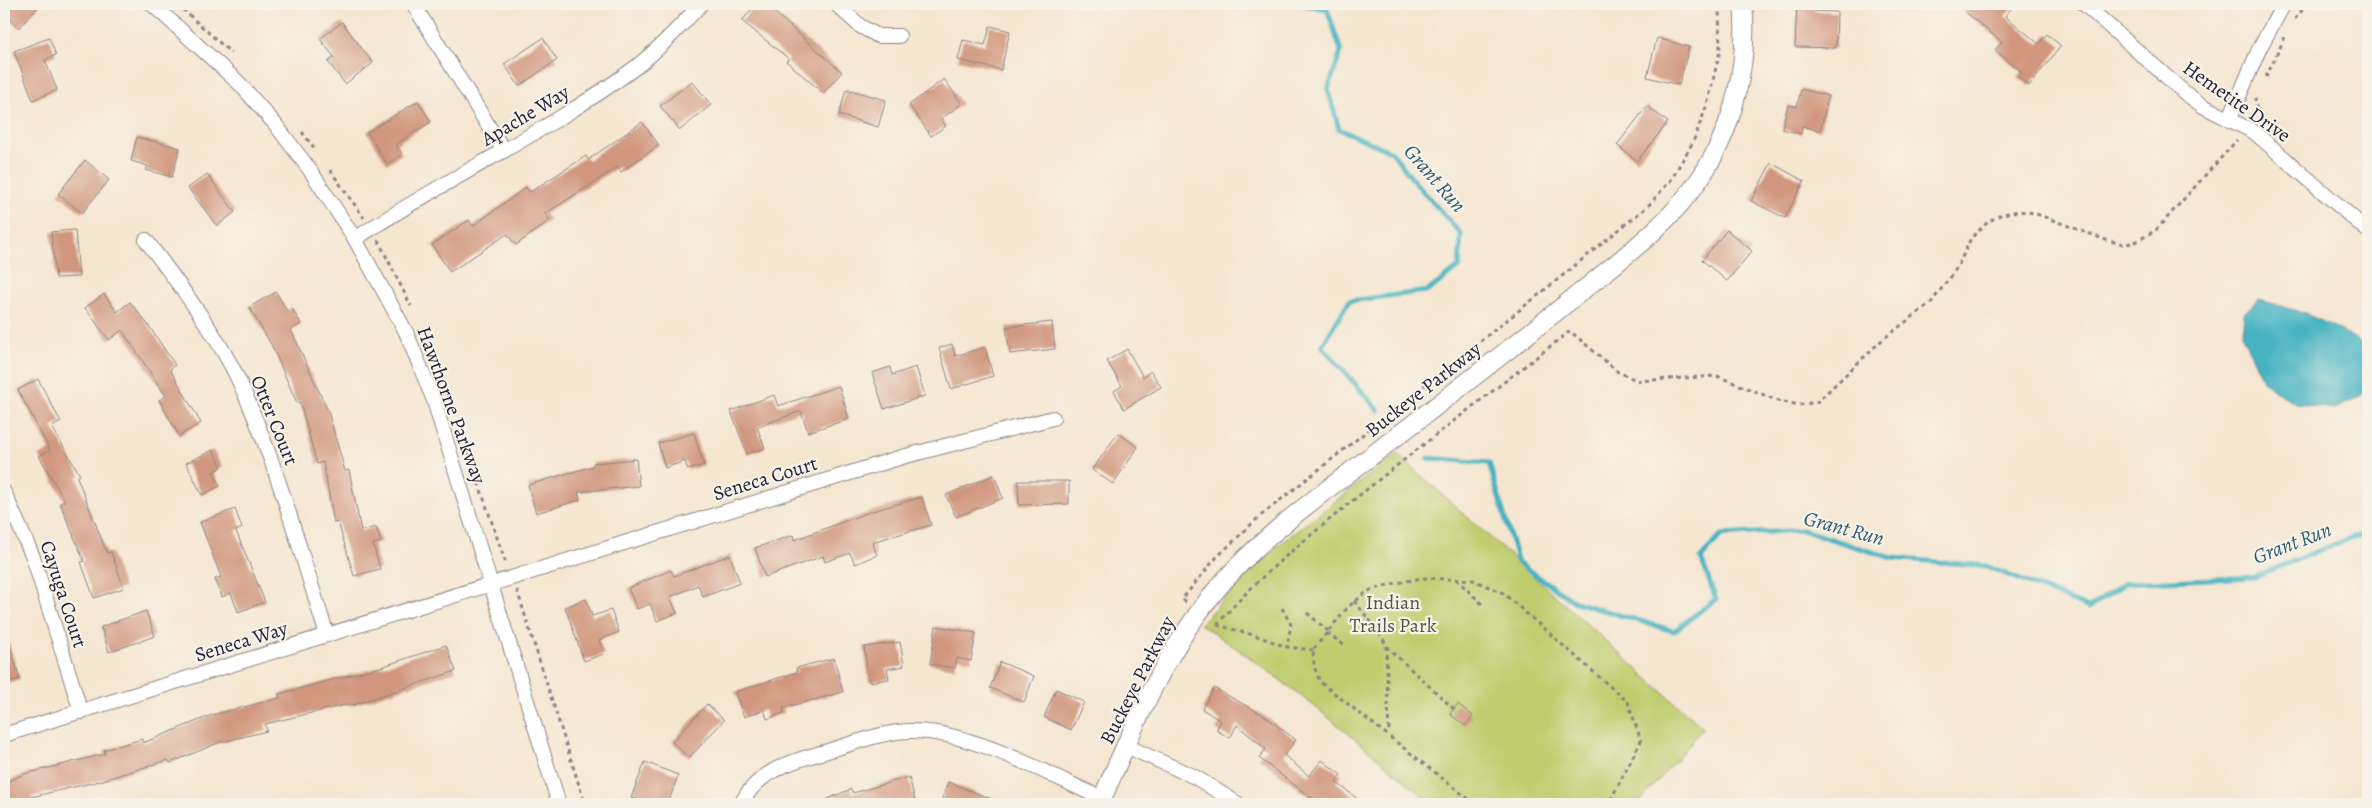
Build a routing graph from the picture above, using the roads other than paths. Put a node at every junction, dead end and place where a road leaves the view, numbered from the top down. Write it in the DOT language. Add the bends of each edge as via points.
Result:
graph roads {
  1 [pos="152,4"];
  2 [pos="701,4"];
  3 [pos="836,4"];
  4 [pos="1743,4"];
  5 [pos="2084,4"];
  6 [pos="2284,4"];
  7 [pos="415,7"];
  8 [pos="899,36"];
  9 [pos="2229,120"];
  10 [pos="504,151"];
  11 [pos="2368,231"];
  12 [pos="355,239"];
  13 [pos="146,240"];
  14 [pos="1053,418"];
  15 [pos="4,492"];
  16 [pos="490,584"];
  17 [pos="327,635"];
  18 [pos="81,712"];
  19 [pos="4,736"];
  20 [pos="1126,746"];
  21 [pos="1102,802"];
  22 [pos="559,804"];
  23 [pos="741,804"];
  24 [pos="1238,804"];
  1 -- 12 [label="street, Hawthorne Parkway" via="232,77 275,124"];
  2 -- 10 [label="street, Apache Way" via="637,66"];
  3 -- 8 [label="street" via="860,26 878,36"];
  4 -- 20 [label="street, Buckeye Parkway" via="1744,43 1734,105 1716,150 1684,200 1664,223 1632,250 1286,522 1241,563 1214,592 1169,656"];
  5 -- 9 [label="street, Hemetite Drive" via="2185,93"];
  6 -- 9 [label="street" via="2260,47"];
  7 -- 10 [label="street"];
  9 -- 11 [label="street, Hemetite Drive" via="2263,140"];
  10 -- 12 [label="street, Apache Way"];
  12 -- 16 [label="street, Hawthorne Parkway" via="406,332 433,398"];
  13 -- 17 [label="street, Otter Court" via="198,310 239,382 272,461"];
  14 -- 16 [label="street, Seneca Court" via="902,456"];
  15 -- 18 [label="street, Cayuga Court" via="33,557"];
  16 -- 17 [label="street, Seneca Way"];
  16 -- 22 [label="street, Hawthorne Parkway"];
  17 -- 18 [label="street, Seneca Way"];
  18 -- 19 [label="street, Seneca Way"];
  20 -- 21 [label="street, Buckeye Parkway"];
  20 -- 24 [label="street" via="1195,777"];
  21 -- 23 [label="street" via="984,746 952,736 912,730 787,762 758,782"];
}
